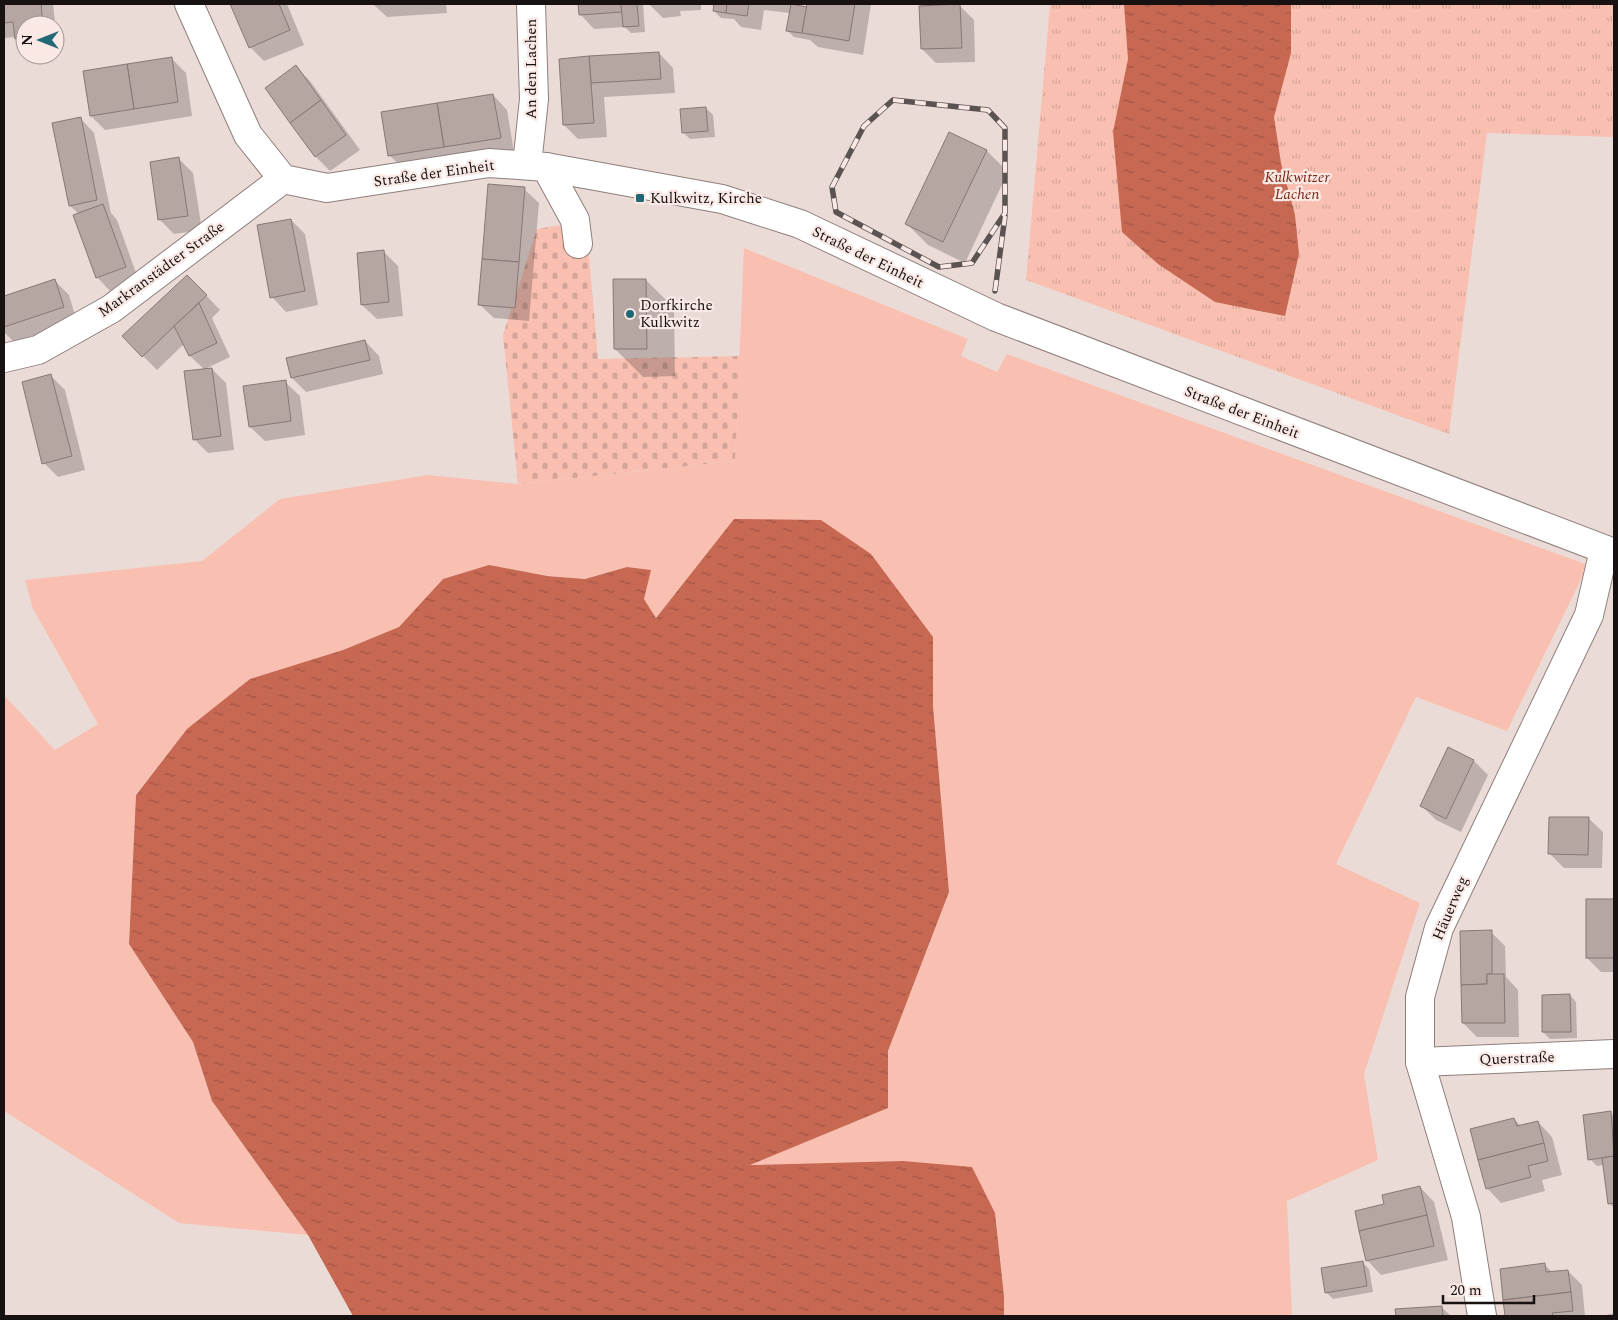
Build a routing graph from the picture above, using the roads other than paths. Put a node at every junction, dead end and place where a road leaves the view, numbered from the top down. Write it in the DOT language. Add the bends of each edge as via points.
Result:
graph roads {
  1 [pos="189,4"];
  2 [pos="531,4"];
  3 [pos="536,166"];
  4 [pos="283,179"];
  5 [pos="578,244"];
  6 [pos="4,358"];
  7 [pos="1609,551"];
  8 [pos="1614,1054"];
  9 [pos="1420,1062"];
  10 [pos="1482,1316"];
  1 -- 4 [label="street" via="248,135"];
  2 -- 3 [label="street, An den Lachen"];
  3 -- 4 [label="street, Straße der Einheit" via="489,163 327,188"];
  3 -- 5 [label="street" via="575,220"];
  3 -- 7 [label="street, Straße der Einheit" via="722,200 800,224 996,317"];
  4 -- 6 [label="street, Markranstädter Straße" via="111,309 38,350"];
  7 -- 9 [label="street, Häuerweg" via="1589,615 1439,928 1420,997"];
  8 -- 9 [label="street, Querstraße"];
  9 -- 10 [label="street, Häuerweg" via="1466,1217"];
}
